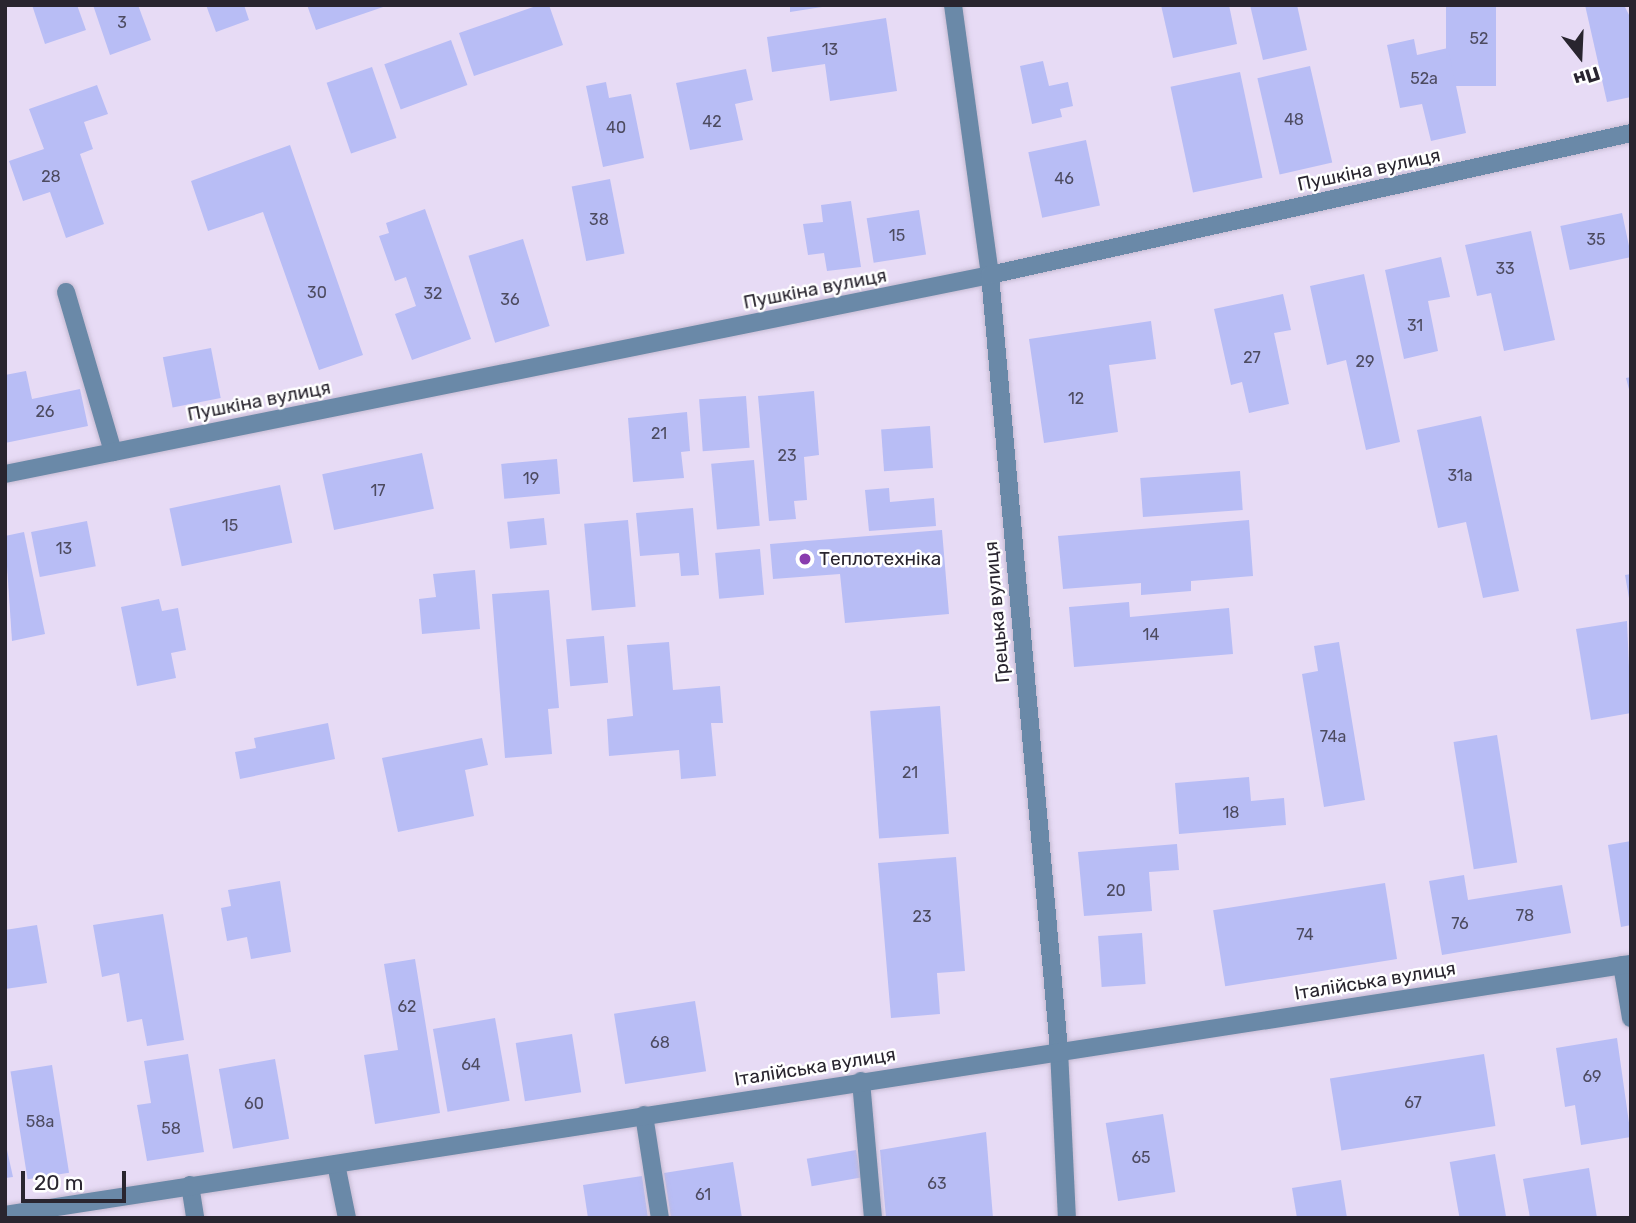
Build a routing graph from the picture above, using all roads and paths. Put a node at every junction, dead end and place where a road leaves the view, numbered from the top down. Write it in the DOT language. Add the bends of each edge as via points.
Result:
graph roads {
  1 [pos="953,5"];
  2 [pos="1631,134"];
  3 [pos="990,275"];
  4 [pos="66,292"];
  5 [pos="113,452"];
  6 [pos="5,474"];
  7 [pos="1626,964"];
  8 [pos="1631,1018"];
  9 [pos="1059,1050"];
  10 [pos="861,1081"];
  11 [pos="644,1115"];
  12 [pos="336,1164"];
  13 [pos="190,1185"];
  14 [pos="5,1215"];
  15 [pos="195,1218"];
  16 [pos="347,1218"];
  17 [pos="660,1218"];
  18 [pos="873,1218"];
  19 [pos="1067,1218"];
  1 -- 3 [label="street, Грецька вулиця"];
  2 -- 3 [label="street, Пушкіна вулиця"];
  3 -- 5 [label="street, Пушкіна вулиця"];
  3 -- 9 [label="street, Грецька вулиця"];
  4 -- 5 [label="street"];
  5 -- 6 [label="street, Пушкіна вулиця"];
  7 -- 8 [label="street"];
  7 -- 9 [label="street, Італійська вулиця"];
  9 -- 10 [label="street, Італійська вулиця"];
  9 -- 19 [label="street, Грецька вулиця"];
  10 -- 11 [label="street, Італійська вулиця"];
  10 -- 18 [label="street"];
  11 -- 12 [label="street, Італійська вулиця"];
  11 -- 17 [label="street"];
  12 -- 13 [label="street, Італійська вулиця"];
  12 -- 16 [label="street"];
  13 -- 14 [label="street, Італійська вулиця"];
  13 -- 15 [label="street"];
}
